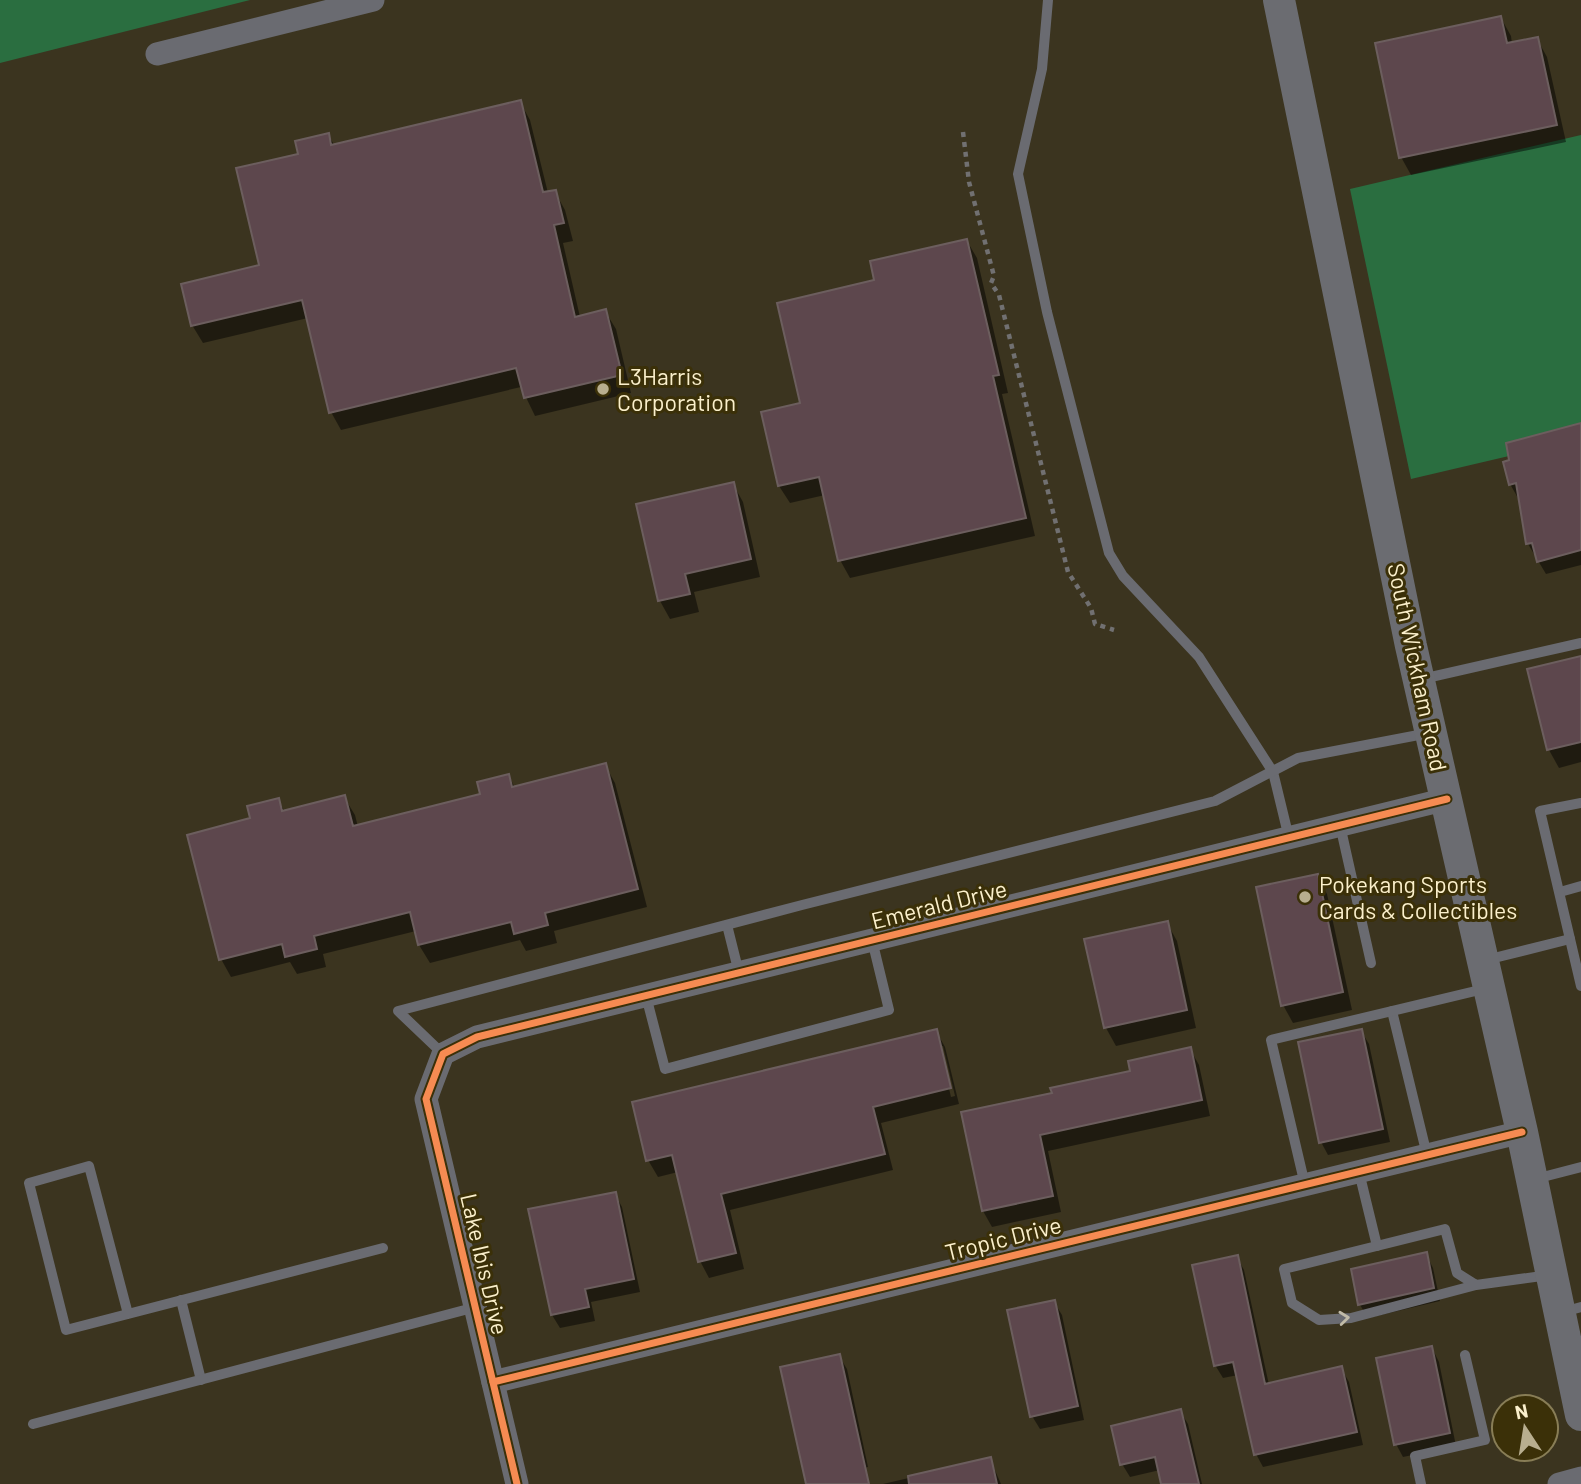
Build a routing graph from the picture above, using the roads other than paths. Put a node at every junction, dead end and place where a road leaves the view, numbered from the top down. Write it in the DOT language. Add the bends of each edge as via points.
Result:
graph roads {
  1 [pos="373,0"];
  2 [pos="1048,0"];
  3 [pos="1279,0"];
  4 [pos="157,54"];
  5 [pos="1581,643"];
  6 [pos="1419,680"];
  7 [pos="1432,732"];
  8 [pos="1273,772"];
  9 [pos="1447,799"];
  10 [pos="1581,803"];
  11 [pos="1340,825"];
  12 [pos="1289,838"];
  13 [pos="1581,886"];
  14 [pos="1560,892"];
  15 [pos="727,925"];
  16 [pos="1570,939"];
  17 [pos="872,940"];
  18 [pos="1371,962"];
  19 [pos="739,973"];
  20 [pos="1487,974"];
  21 [pos="1581,986"];
  22 [pos="646,996"];
  23 [pos="1392,1011"];
  24 [pos="443,1055"];
  25 [pos="1522,1132"];
  26 [pos="1427,1155"];
  27 [pos="1581,1167"];
  28 [pos="1359,1172"];
  29 [pos="1532,1179"];
  30 [pos="1305,1185"];
  31 [pos="1377,1246"];
  32 [pos="383,1248"];
  33 [pos="1552,1274"];
  34 [pos="1476,1285"];
  35 [pos="181,1300"];
  36 [pos="476,1307"];
  37 [pos="1570,1310"];
  38 [pos="128,1314"];
  39 [pos="1465,1355"];
  40 [pos="1575,1360"];
  41 [pos="201,1380"];
  42 [pos="493,1382"];
  43 [pos="1581,1415"];
  44 [pos="33,1424"];
  45 [pos="1581,1478"];
  46 [pos="517,1484"];
  47 [pos="1421,1484"];
  48 [pos="1559,1484"];
  1 -- 4 [label="street"];
  2 -- 8 [label="lane" via="1042,69 1018,174 1047,312 1109,554 1123,576 1199,657"];
  3 -- 6 [label="main road, South Wickham Road"];
  5 -- 6 [label="lane"];
  6 -- 7 [label="main road, South Wickham Road"];
  7 -- 8 [label="lane" via="1298,758"];
  7 -- 9 [label="main road, South Wickham Road"];
  8 -- 12 [label="lane"];
  8 -- 15 [label="lane" via="1215,802"];
  9 -- 11 [label="street, Emerald Drive"];
  9 -- 20 [label="main road, South Wickham Road"];
  10 -- 14 [label="lane" via="1540,811"];
  11 -- 12 [label="street, Emerald Drive"];
  11 -- 18 [label="lane"];
  12 -- 17 [label="street, Emerald Drive"];
  13 -- 14 [label="lane"];
  14 -- 16 [label="lane"];
  15 -- 19 [label="lane"];
  15 -- 24 [label="lane" via="398,1011"];
  16 -- 20 [label="lane"];
  16 -- 21 [label="lane"];
  17 -- 19 [label="street, Emerald Drive"];
  17 -- 22 [label="lane" via="889,1010 665,1069"];
  19 -- 22 [label="street, Emerald Drive"];
  20 -- 23 [label="lane"];
  20 -- 25 [label="main road, South Wickham Road"];
  22 -- 24 [label="street, Emerald Drive" via="477,1037"];
  23 -- 26 [label="lane"];
  23 -- 30 [label="lane" via="1271,1040"];
  24 -- 36 [label="street, Lake Ibis Drive" via="426,1099"];
  25 -- 26 [label="street, Tropic Drive"];
  25 -- 29 [label="main road, South Wickham Road"];
  26 -- 28 [label="street, Tropic Drive"];
  27 -- 29 [label="lane"];
  28 -- 30 [label="street, Tropic Drive"];
  28 -- 31 [label="lane"];
  29 -- 33 [label="main road, South Wickham Road"];
  30 -- 42 [label="street, Tropic Drive"];
  31 -- 34 [label="lane" via="1445,1229 1457,1273"];
  31 -- 34 [label="lane, one-way" via="1284,1269 1292,1303 1319,1320 1351,1318"];
  32 -- 35 [label="lane"];
  33 -- 34 [label="lane"];
  33 -- 37 [label="main road, South Wickham Road"];
  35 -- 38 [label="lane"];
  35 -- 41 [label="lane"];
  36 -- 41 [label="lane"];
  36 -- 42 [label="street, Lake Ibis Drive"];
  37 -- 40 [label="main road, South Wickham Road"];
  38 -- 38 [label="lane" via="66,1330 29,1183 89,1166"];
  39 -- 47 [label="lane" via="1485,1440 1415,1456"];
  40 -- 43 [label="main road, South Wickham Road"];
  41 -- 44 [label="lane"];
  42 -- 46 [label="street, Lake Ibis Drive"];
  45 -- 48 [label="street"];
}
